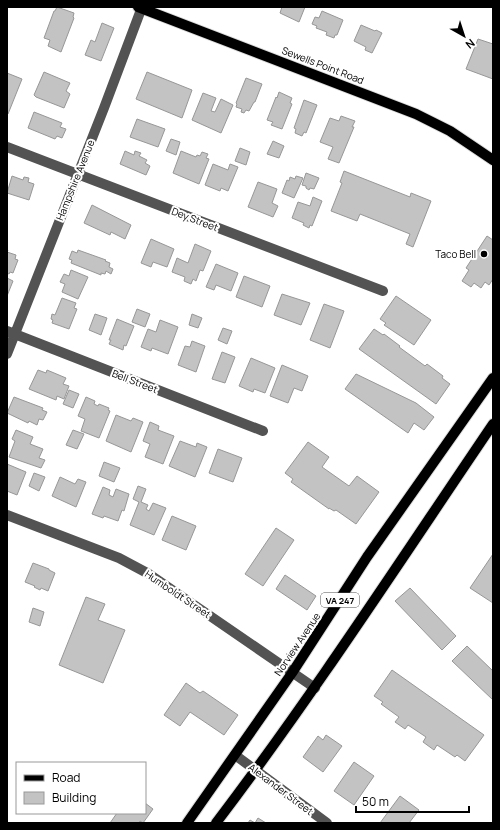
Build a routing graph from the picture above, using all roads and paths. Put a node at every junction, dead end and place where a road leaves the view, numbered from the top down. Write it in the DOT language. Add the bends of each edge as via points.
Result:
graph roads {
  1 [pos="141,7"];
  2 [pos="7,147"];
  3 [pos="493,160"];
  4 [pos="77,174"];
  5 [pos="382,291"];
  6 [pos="11,333"];
  7 [pos="7,354"];
  8 [pos="493,378"];
  9 [pos="493,424"];
  10 [pos="263,431"];
  11 [pos="7,515"];
  12 [pos="292,673"];
  13 [pos="314,688"];
  14 [pos="235,755"];
  15 [pos="256,770"];
  16 [pos="187,823"];
  17 [pos="216,823"];
  18 [pos="327,823"];
  1 -- 3 [label="main road, Sewells Point Road" via="416,114 450,131"];
  1 -- 4 [label="street, Hampshire Avenue"];
  2 -- 4 [label="street, Dey Street"];
  4 -- 5 [label="street, Dey Street"];
  4 -- 6 [label="street, Hampshire Avenue"];
  6 -- 7 [label="street, Hampshire Avenue"];
  6 -- 10 [label="street, Bell Street"];
  8 -- 12 [label="main road, Norview Avenue / VA 247" via="367,557"];
  9 -- 13 [label="main road, VA 247"];
  11 -- 12 [label="street, Humboldt Street" via="114,556 164,582"];
  12 -- 13 [label="street, Humboldt Street"];
  12 -- 14 [label="main road, Norview Avenue / VA 247"];
  13 -- 15 [label="main road, VA 247"];
  14 -- 15 [label="street, Alexander Street"];
  14 -- 16 [label="main road, Norview Avenue / VA 247"];
  15 -- 17 [label="main road, VA 247"];
  15 -- 18 [label="street, Alexander Street"];
}
